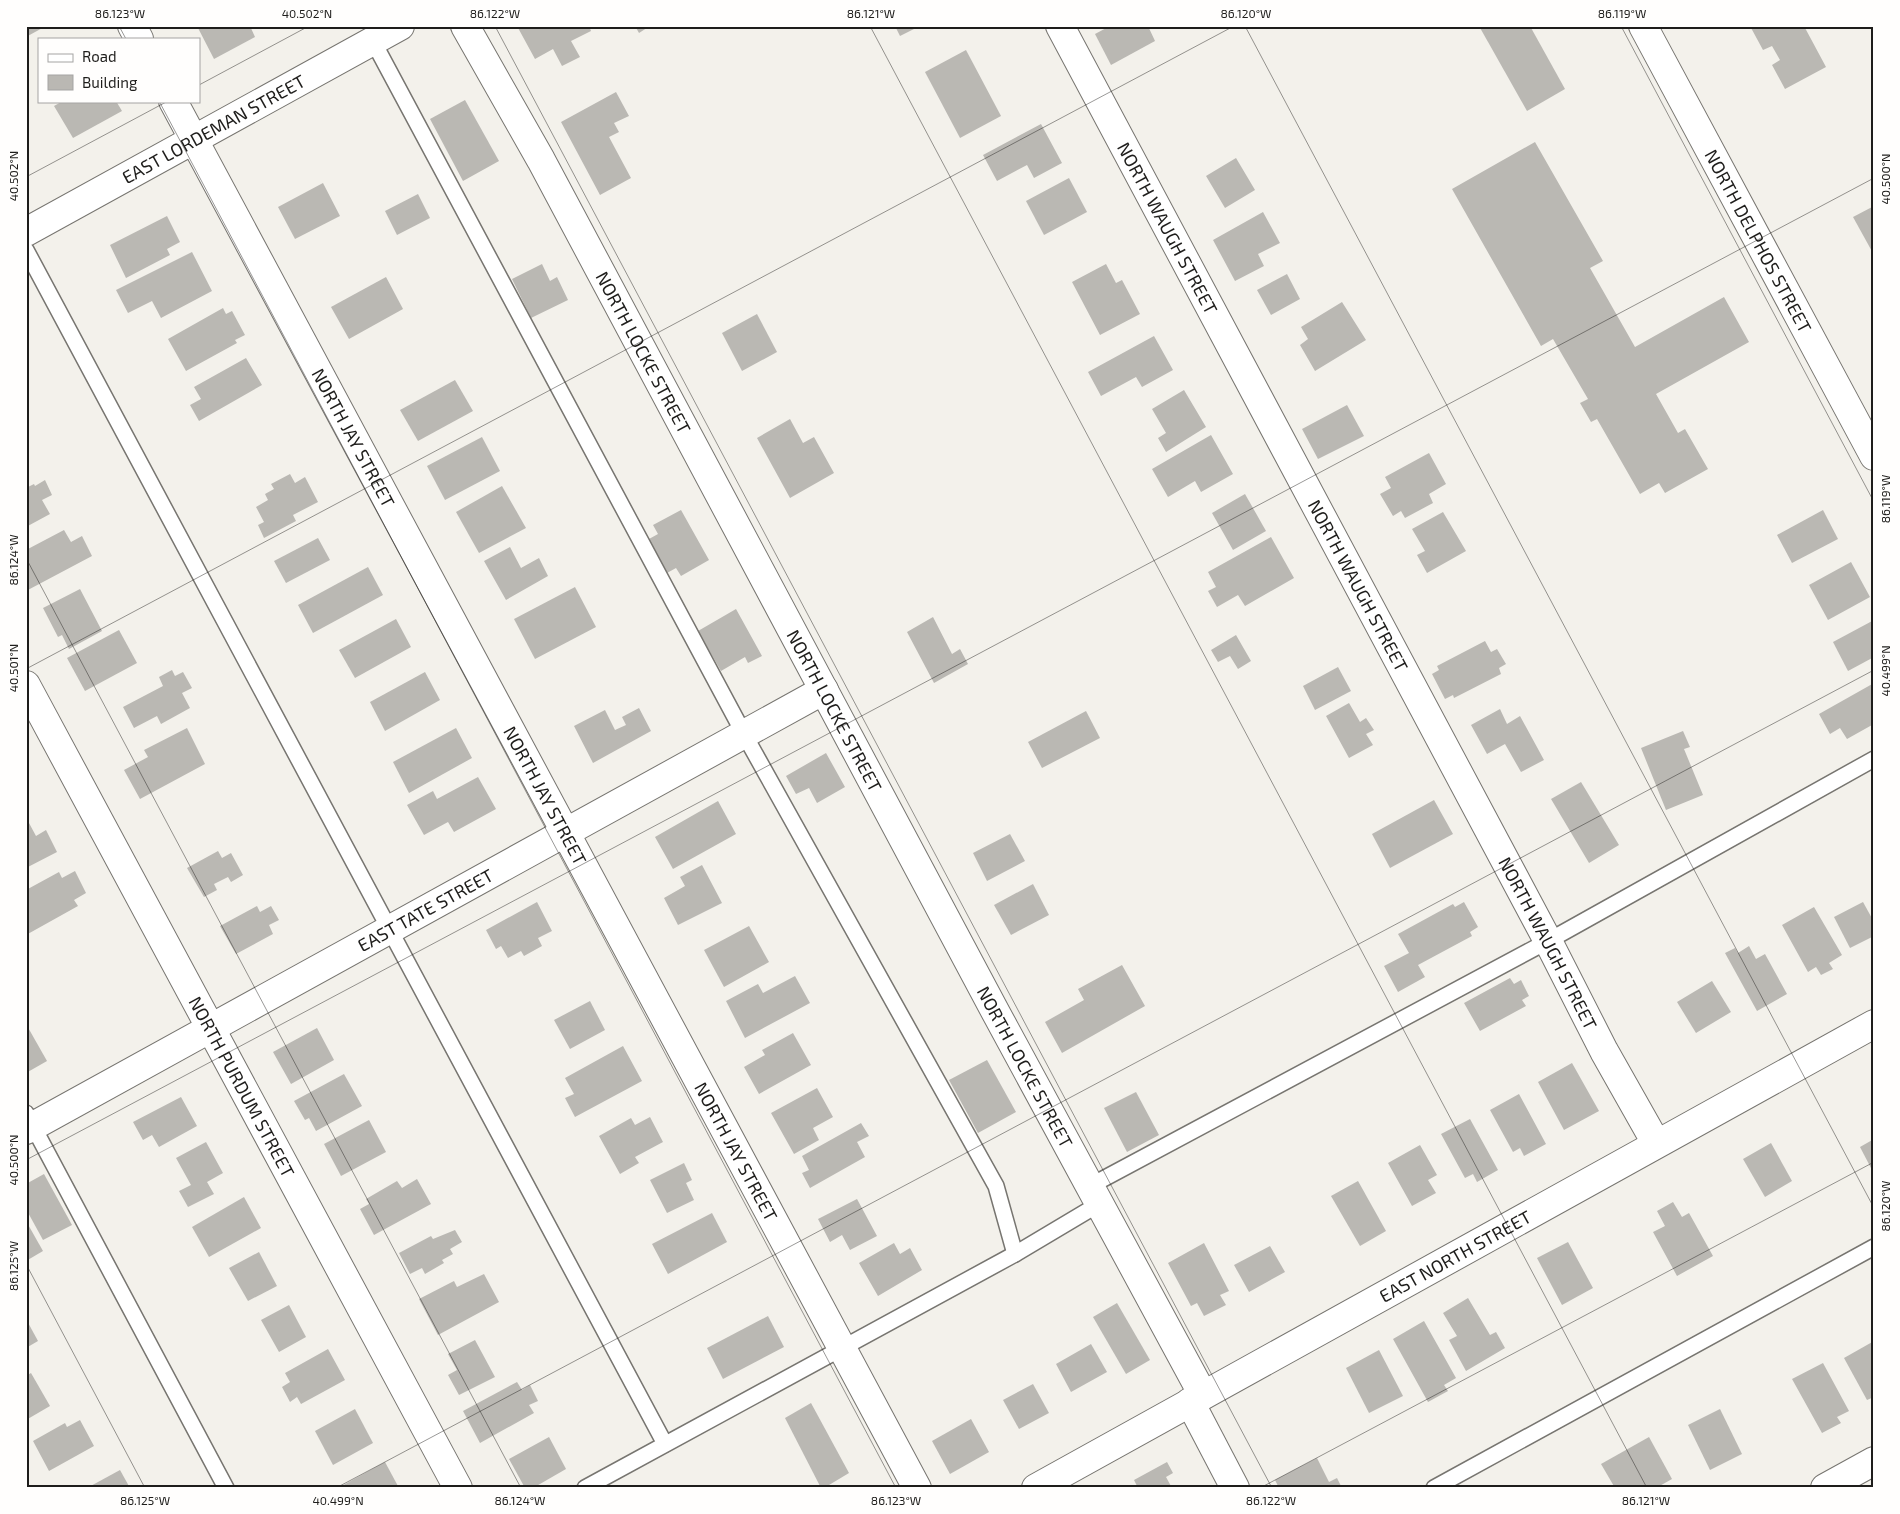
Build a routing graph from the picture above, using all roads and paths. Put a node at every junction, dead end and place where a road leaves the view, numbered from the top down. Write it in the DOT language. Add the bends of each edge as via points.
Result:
graph roads {
  1 [pos="132,26"];
  2 [pos="400,26"];
  3 [pos="465,26"];
  4 [pos="1060,26"];
  5 [pos="1643,26"];
  6 [pos="138,38"];
  7 [pos="373,41"];
  8 [pos="174,102"];
  9 [pos="193,139"];
  10 [pos="26,232"];
  11 [pos="26,250"];
  12 [pos="1874,456"];
  13 [pos="26,685"];
  14 [pos="824,690"];
  15 [pos="744,734"];
  16 [pos="1874,759"];
  17 [pos="566,832"];
  18 [pos="389,930"];
  19 [pos="1548,941"];
  20 [pos="1873,1026"];
  21 [pos="210,1028"];
  22 [pos="29,1123"];
  23 [pos="1656,1143"];
  24 [pos="1095,1195"];
  25 [pos="1874,1247"];
  26 [pos="1015,1254"];
  27 [pos="842,1347"];
  28 [pos="1197,1398"];
  29 [pos="665,1444"];
  30 [pos="1874,1461"];
  31 [pos="226,1488"];
  32 [pos="458,1488"];
  33 [pos="585,1488"];
  34 [pos="917,1488"];
  35 [pos="1036,1488"];
  36 [pos="1235,1488"];
  37 [pos="1434,1488"];
  38 [pos="1825,1488"];
  1 -- 6 [label="street"];
  2 -- 7 [label="street, EAST LORDEMAN STREET"];
  3 -- 14 [label="street, NORTH LOCKE STREET" via="541,160"];
  4 -- 19 [label="street, NORTH WAUGH STREET"];
  5 -- 12 [label="street, NORTH DELPHOS STREET"];
  7 -- 9 [label="street, EAST LORDEMAN STREET"];
  7 -- 15 [label="lane"];
  8 -- 9 [label="street, NORTH JAY STREET"];
  9 -- 10 [label="street, EAST LORDEMAN STREET"];
  9 -- 17 [label="street, NORTH JAY STREET"];
  11 -- 18 [label="lane"];
  13 -- 21 [label="street, NORTH PURDUM STREET"];
  14 -- 15 [label="street, EAST TATE STREET"];
  14 -- 24 [label="street, NORTH LOCKE STREET"];
  15 -- 17 [label="street, EAST TATE STREET"];
  15 -- 26 [label="lane" via="996,1186"];
  16 -- 19 [label="lane"];
  17 -- 18 [label="street, EAST TATE STREET"];
  17 -- 27 [label="street, NORTH JAY STREET"];
  18 -- 21 [label="street, EAST TATE STREET"];
  18 -- 29 [label="lane"];
  19 -- 23 [label="street, NORTH WAUGH STREET"];
  19 -- 24 [label="lane"];
  20 -- 23 [label="street, EAST NORTH STREET"];
  21 -- 22 [label="street, EAST TATE STREET"];
  21 -- 32 [label="street, NORTH PURDUM STREET"];
  22 -- 31 [label="lane"];
  23 -- 28 [label="street, EAST NORTH STREET"];
  24 -- 26 [label="lane"];
  24 -- 28 [label="street, NORTH LOCKE STREET"];
  25 -- 37 [label="lane"];
  26 -- 27 [label="lane"];
  27 -- 29 [label="lane"];
  27 -- 34 [label="street, NORTH JAY STREET"];
  28 -- 35 [label="street, EAST NORTH STREET"];
  28 -- 36 [label="street, NORTH LOCKE STREET"];
  29 -- 33 [label="lane"];
  30 -- 38 [label="street"];
}
